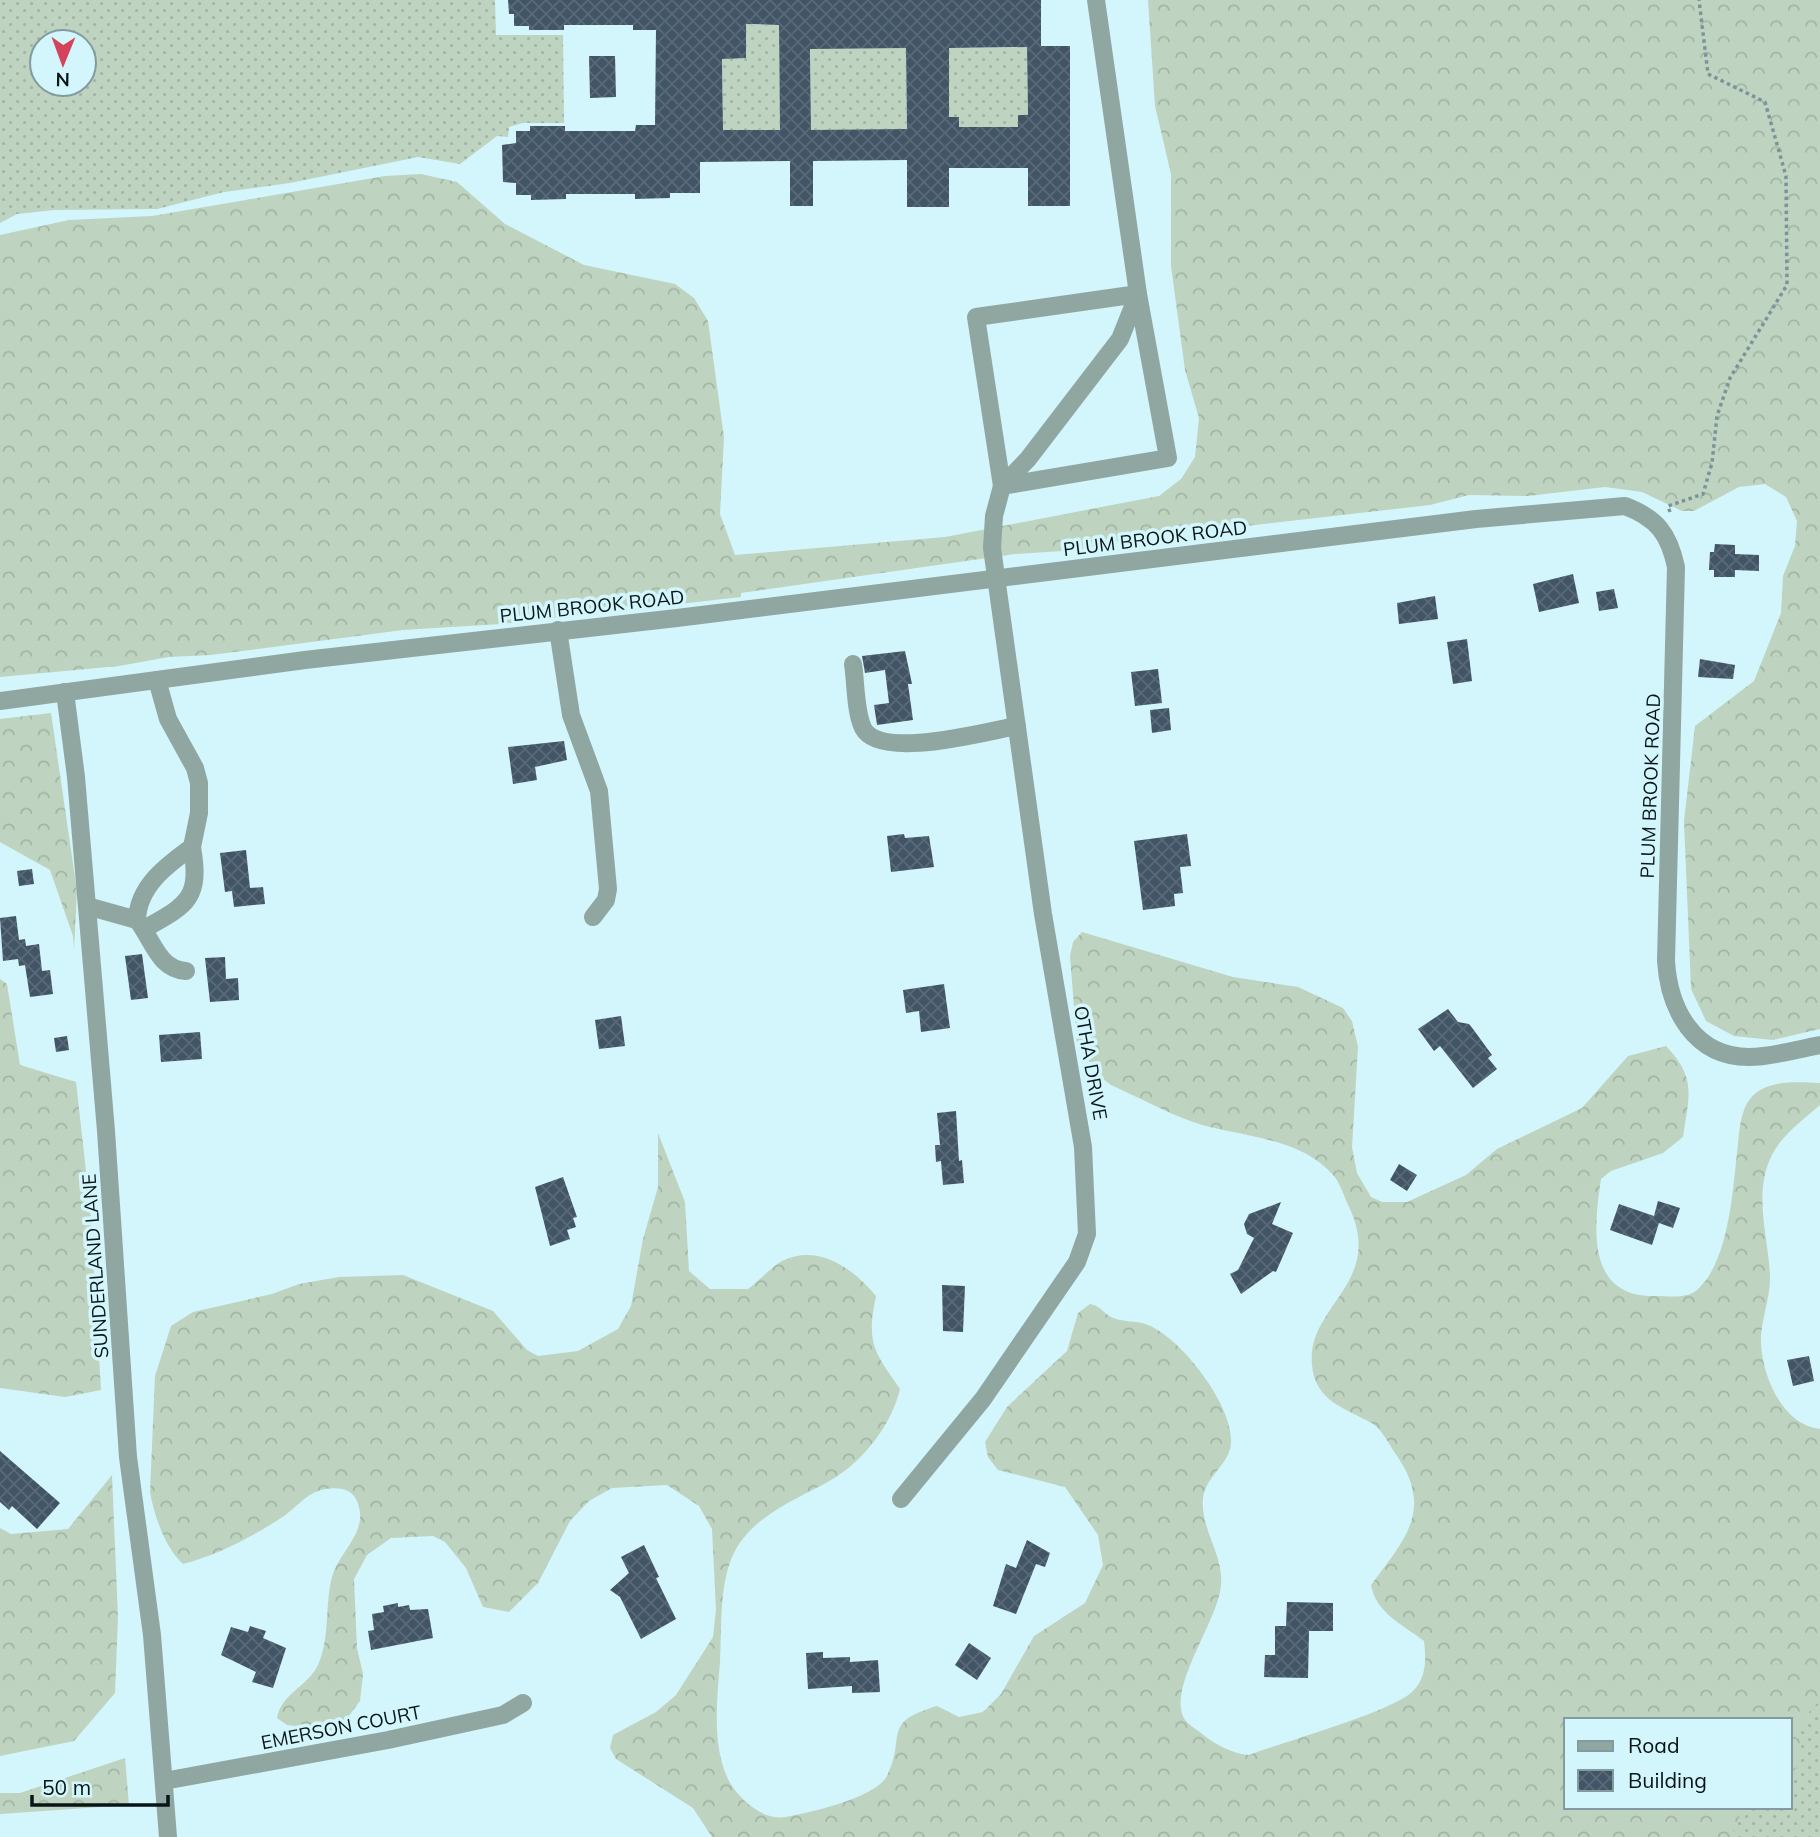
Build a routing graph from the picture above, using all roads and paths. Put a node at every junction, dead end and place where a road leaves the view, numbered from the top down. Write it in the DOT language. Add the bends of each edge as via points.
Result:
graph roads {
  1 [pos="1096,0"];
  2 [pos="1699,0"];
  3 [pos="1138,294"];
  4 [pos="1002,486"];
  5 [pos="1672,520"];
  6 [pos="997,578"];
  7 [pos="558,629"];
  8 [pos="853,664"];
  9 [pos="158,680"];
  10 [pos="65,692"];
  11 [pos="0,701"];
  12 [pos="1017,726"];
  13 [pos="192,847"];
  14 [pos="87,906"];
  15 [pos="593,918"];
  16 [pos="141,924"];
  17 [pos="186,971"];
  18 [pos="1820,1045"];
  19 [pos="901,1499"];
  20 [pos="523,1703"];
  21 [pos="163,1781"];
  22 [pos="168,1837"];
  1 -- 3 [label="street"];
  2 -- 5 [label="path" via="1708,74 1765,102 1786,176 1787,285 1730,378 1717,415 1703,494 1668,506"];
  3 -- 4 [label="street" via="1120,339"];
  3 -- 4 [label="street" via="976,317"];
  3 -- 4 [label="street" via="1168,458"];
  4 -- 6 [label="street, OTHA DRIVE" via="992,548"];
  6 -- 7 [label="street, PLUM BROOK ROAD"];
  6 -- 12 [label="street, OTHA DRIVE"];
  6 -- 18 [label="street, PLUM BROOK ROAD" via="1527,513 1604,506 1625,506 1644,513 1660,525 1672,546 1676,566 1666,961 1674,1008 1704,1044 1724,1053 1748,1057"];
  7 -- 9 [label="street, PLUM BROOK ROAD"];
  7 -- 15 [label="street" via="571,715 599,790 608,889"];
  8 -- 12 [label="street" via="862,726 880,741 921,743"];
  9 -- 10 [label="street, PLUM BROOK ROAD"];
  9 -- 13 [label="street" via="168,719 199,783"];
  10 -- 11 [label="street, PLUM BROOK ROAD"];
  10 -- 14 [label="street, SUNDERLAND LANE"];
  12 -- 19 [label="street, OTHA DRIVE" via="1083,1147 1087,1234 1077,1262 983,1399"];
  13 -- 16 [label="street" via="154,879 137,907"];
  13 -- 16 [label="street" via="196,879 188,902"];
  14 -- 16 [label="street"];
  14 -- 21 [label="street, SUNDERLAND LANE" via="128,1457 152,1634"];
  16 -- 17 [label="street" via="163,963"];
  20 -- 21 [label="street, EMERSON COURT" via="503,1715 439,1729"];
  21 -- 22 [label="street, SUNDERLAND LANE"];
}
